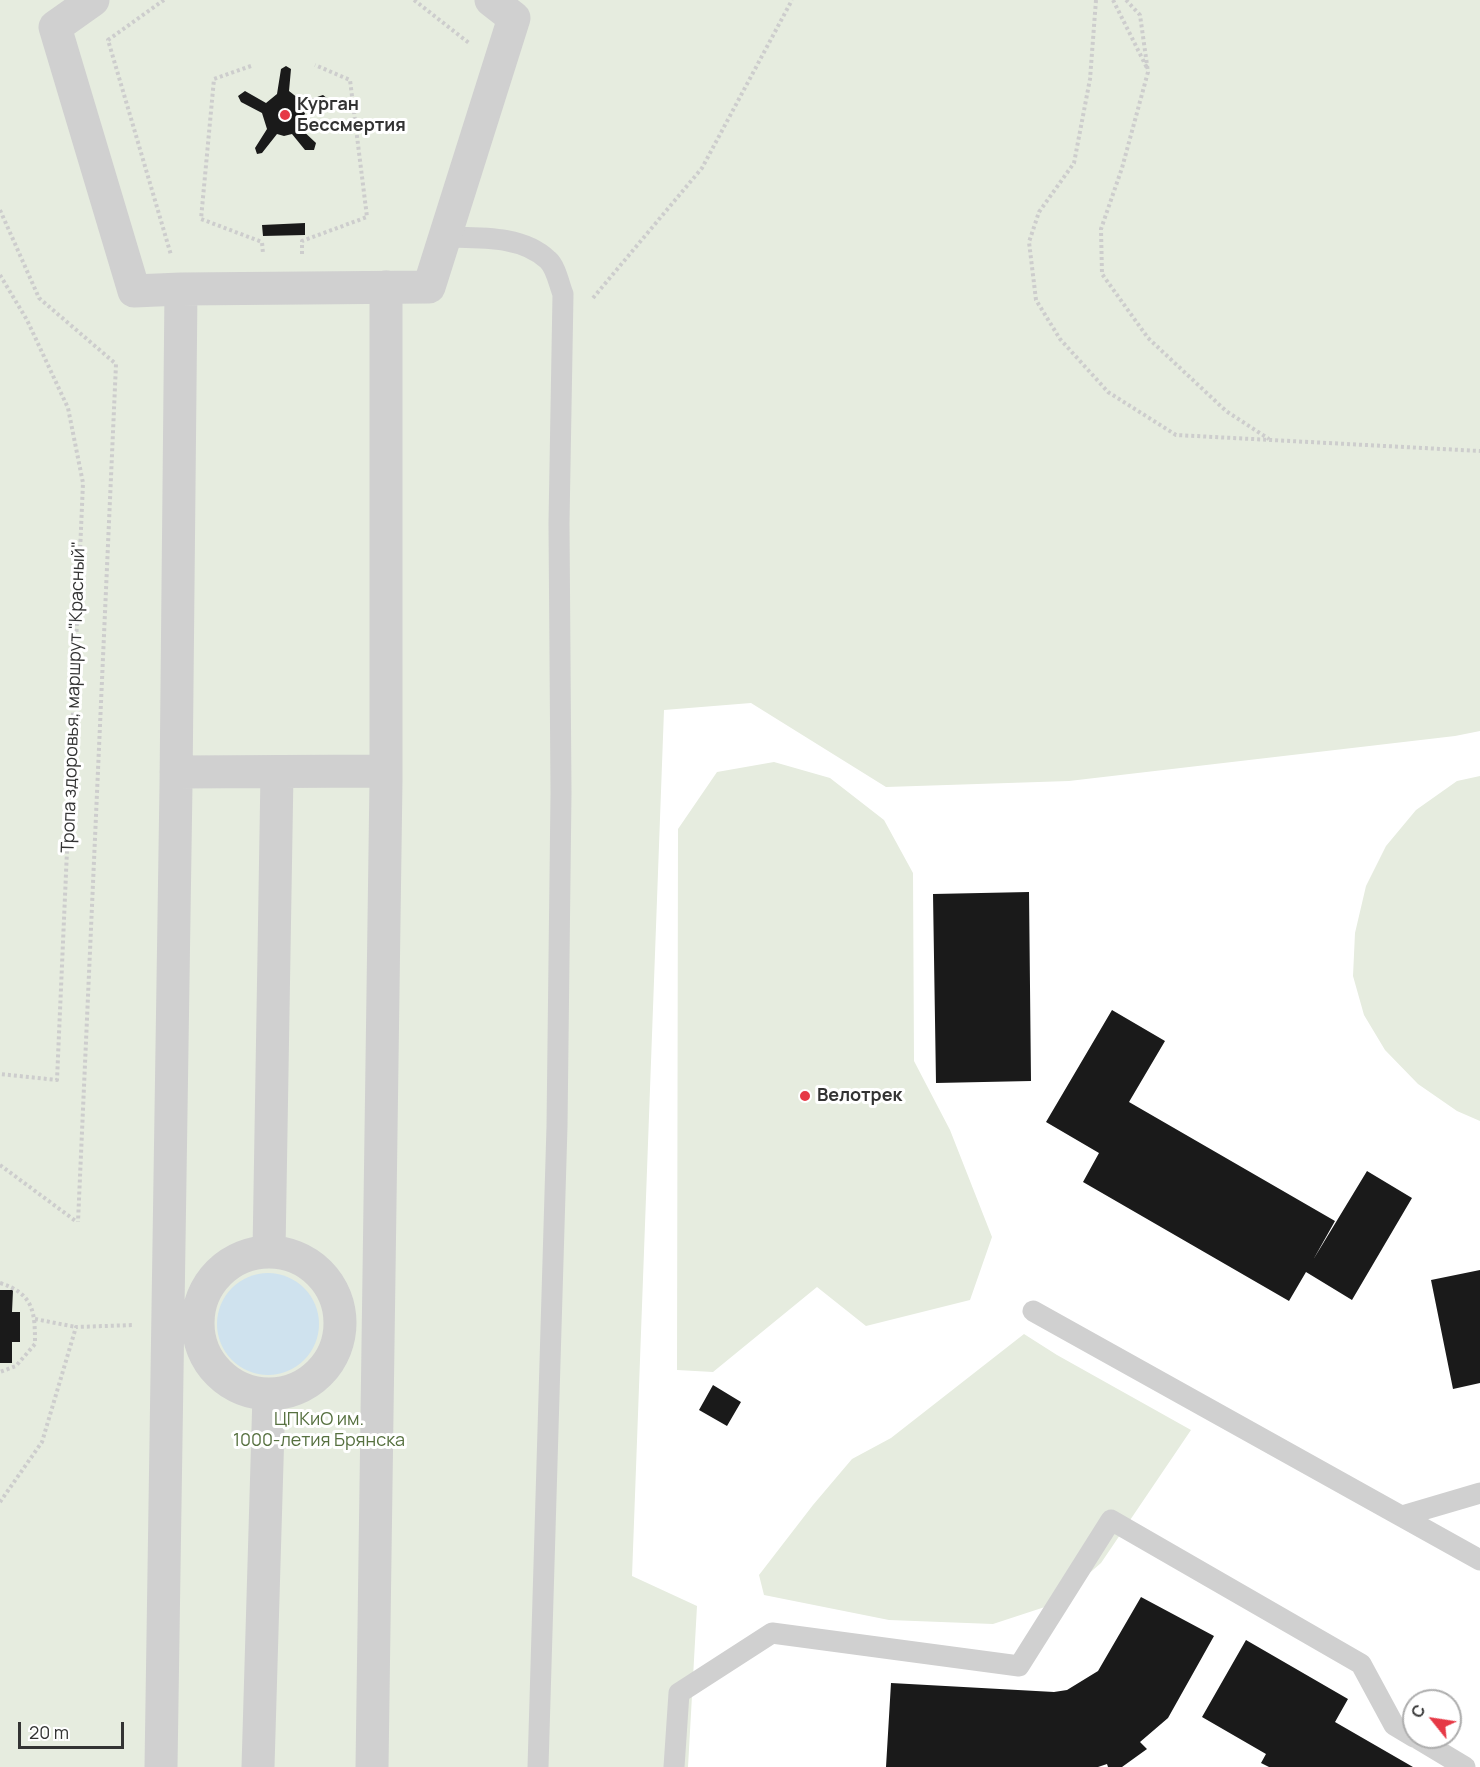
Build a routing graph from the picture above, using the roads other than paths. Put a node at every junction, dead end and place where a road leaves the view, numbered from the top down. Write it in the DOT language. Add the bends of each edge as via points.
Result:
graph roads {
  1 [pos="93,0"];
  2 [pos="491,0"];
  3 [pos="445,237"];
  4 [pos="177,275"];
  5 [pos="386,287"];
  6 [pos="386,771"];
  7 [pos="176,772"];
  8 [pos="277,773"];
  9 [pos="269,1251"];
  10 [pos="1033,1311"];
  11 [pos="182,1323"];
  12 [pos="340,1323"];
  13 [pos="378,1323"];
  14 [pos="269,1395"];
  15 [pos="1480,1493"];
  16 [pos="1402,1516"];
  17 [pos="1480,1560"];
  18 [pos="1402,1730"];
  19 [pos="1434,1749"];
  20 [pos="160,1767"];
  21 [pos="258,1767"];
  22 [pos="372,1767"];
  23 [pos="538,1767"];
  24 [pos="675,1767"];
  25 [pos="1465,1767"];
  1 -- 4 [label="street" via="55,27 134,291"];
  2 -- 3 [label="street" via="514,18"];
  3 -- 5 [label="street" via="429,287"];
  3 -- 23 [label="lane" via="523,243 550,261 563,294 557,1126"];
  4 -- 5 [label="street" via="284,274"];
  4 -- 7 [label="street"];
  5 -- 6 [label="street"];
  6 -- 8 [label="street"];
  6 -- 13 [label="street"];
  7 -- 8 [label="street"];
  7 -- 11 [label="street"];
  8 -- 9 [label="street"];
  9 -- 11 [label="street" via="241,1257 218,1273"];
  9 -- 12 [label="street" via="296,1257 319,1272 335,1296"];
  10 -- 16 [label="lane"];
  11 -- 14 [label="street" via="218,1374 241,1389"];
  11 -- 20 [label="street"];
  12 -- 13 [label="street"];
  12 -- 14 [label="street" via="335,1350 319,1374 296,1389"];
  13 -- 22 [label="street"];
  14 -- 21 [label="street"];
  15 -- 16 [label="lane"];
  16 -- 17 [label="lane"];
  18 -- 24 [label="lane" via="1394,1725 1361,1664 1111,1520 1019,1666 772,1633 679,1693"];
  19 -- 25 [label="lane"];
}
